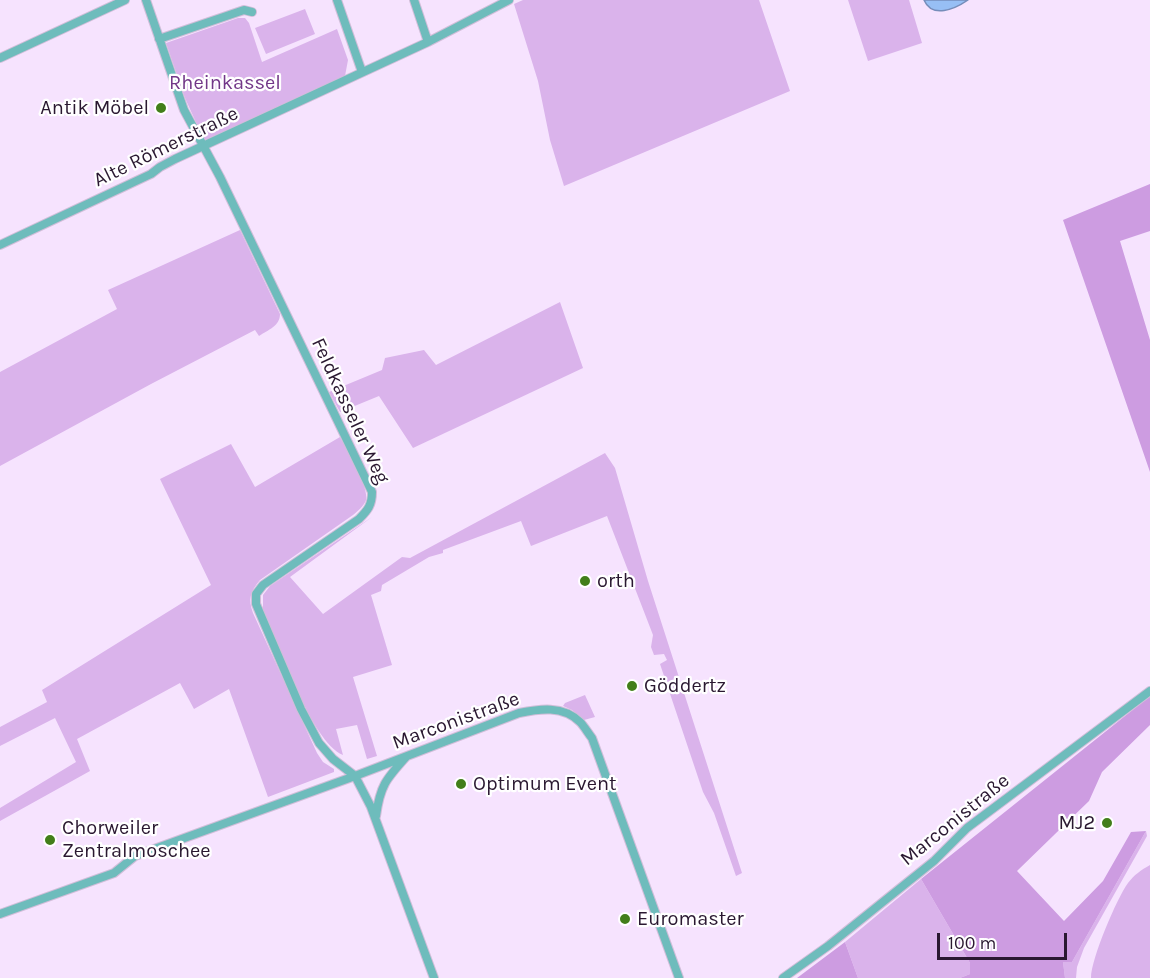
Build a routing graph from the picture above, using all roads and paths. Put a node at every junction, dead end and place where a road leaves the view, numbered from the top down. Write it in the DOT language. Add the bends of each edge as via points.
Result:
graph roads {
  1 [pos="125,0"];
  2 [pos="146,0"];
  3 [pos="337,0"];
  4 [pos="414,0"];
  5 [pos="509,0"];
  6 [pos="252,12"];
  7 [pos="159,39"];
  8 [pos="428,42"];
  9 [pos="0,58"];
  10 [pos="362,72"];
  11 [pos="204,146"];
  12 [pos="0,245"];
  13 [pos="1150,691"];
  14 [pos="407,755"];
  15 [pos="355,776"];
  16 [pos="376,819"];
  17 [pos="0,914"];
  18 [pos="434,978"];
  19 [pos="679,978"];
  20 [pos="783,978"];
  1 -- 9 [label="street"];
  2 -- 7 [label="street, Feldkasseler Weg"];
  3 -- 10 [label="street"];
  4 -- 8 [label="street"];
  5 -- 8 [label="street, Alte Römerstraße"];
  6 -- 7 [label="street" via="244,10"];
  7 -- 11 [label="street, Feldkasseler Weg" via="184,110"];
  8 -- 10 [label="street, Alte Römerstraße"];
  10 -- 11 [label="street, Alte Römerstraße"];
  11 -- 12 [label="street, Alte Römerstraße"];
  11 -- 15 [label="street, Feldkasseler Weg" via="372,492 372,503 359,519 263,585 256,594 260,615 319,743"];
  13 -- 20 [label="street, Marconistraße" via="967,828 934,861"];
  14 -- 15 [label="street, Marconistraße"];
  14 -- 16 [label="street" via="384,783"];
  14 -- 19 [label="street, Marconistraße" via="543,708 580,721 592,738"];
  15 -- 16 [label="street, Feldkasseler Weg"];
  15 -- 17 [label="street, Marconistraße" via="135,856 114,873"];
  16 -- 18 [label="street, Feldkasseler Weg"];
}
